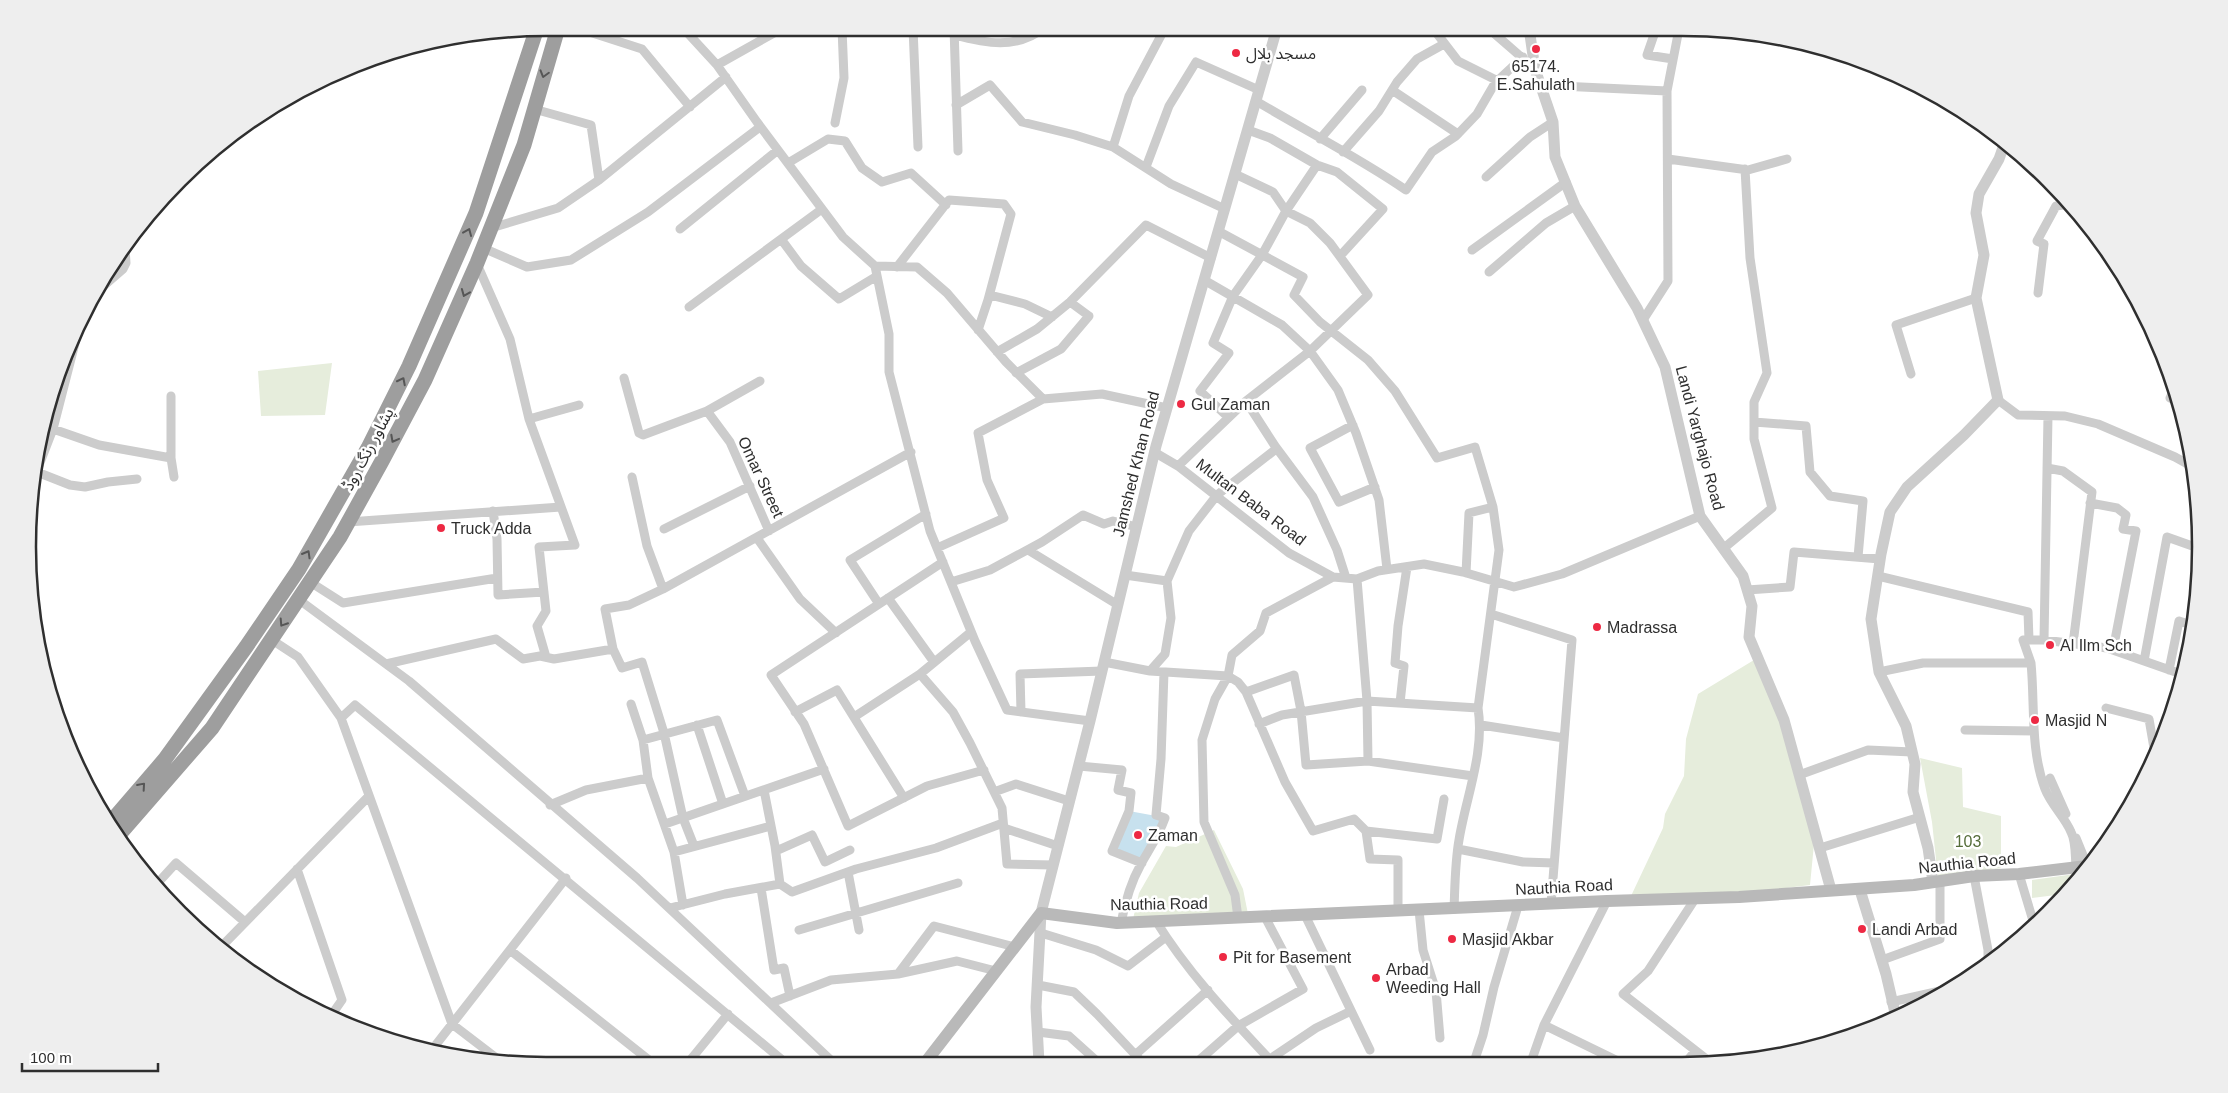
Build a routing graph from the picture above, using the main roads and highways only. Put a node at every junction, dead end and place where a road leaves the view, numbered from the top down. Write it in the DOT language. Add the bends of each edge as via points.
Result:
graph roads {
  1 [pos="534,36"];
  2 [pos="556,36"];
  3 [pos="115,818"];
  4 [pos="123,831"];
  5 [pos="2078,867"];
  6 [pos="929,1057"];
  3 -- 1 [label="highway, پشاور رنگ روڈ, one-way" via="165,760 299,569 368,448 409,366 476,214"];
  2 -- 4 [label="highway, پشاور رنگ روڈ, one-way" via="524,145 477,263 425,380 348,522 212,728"];
  5 -- 6 [label="main road, Nauthia Road" via="1860,890 1695,899 1121,923 1041,912"];
}
